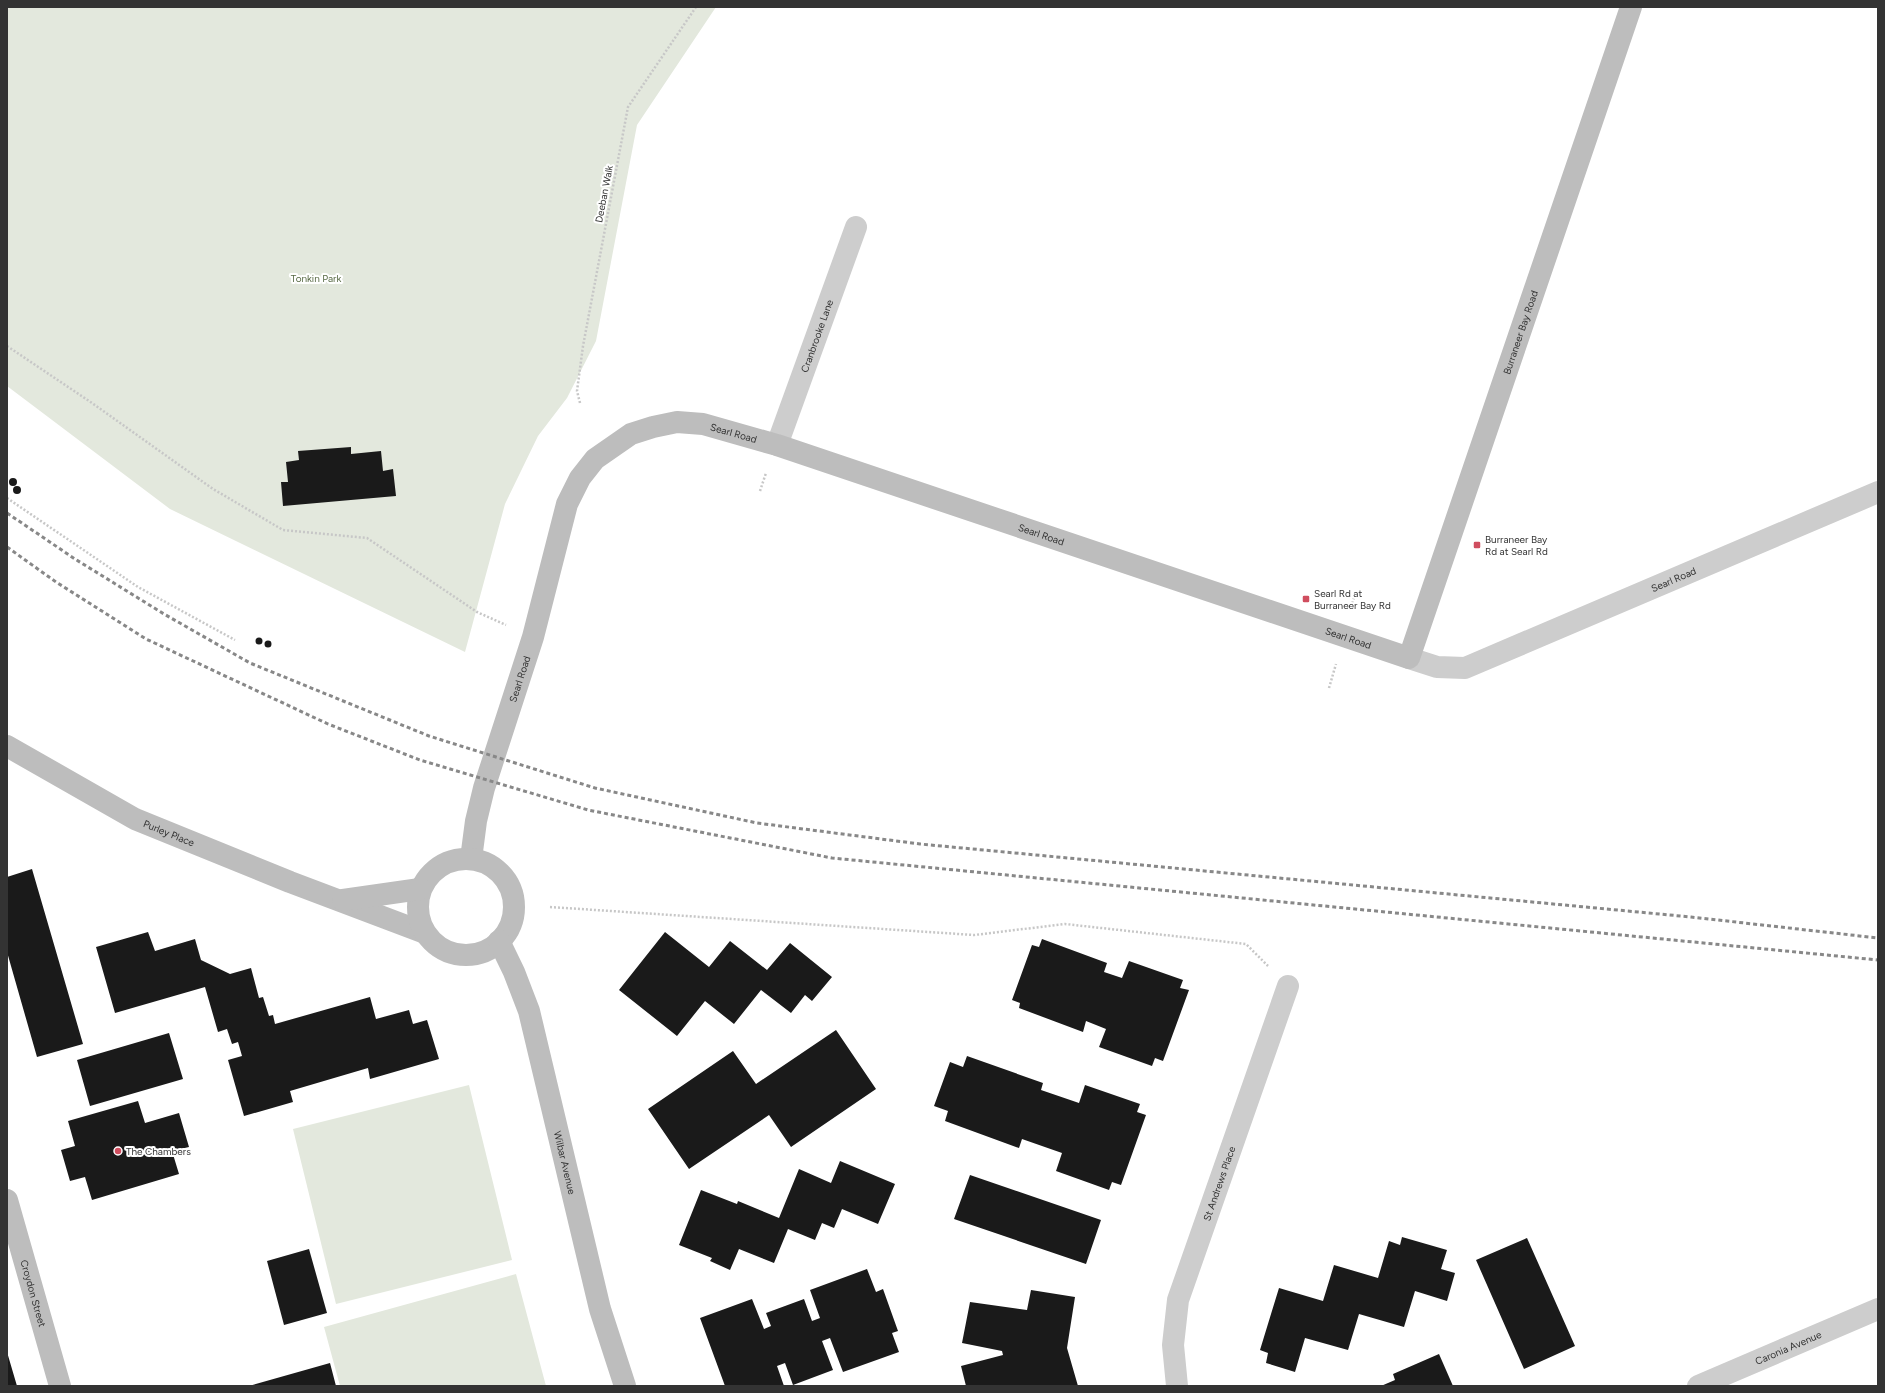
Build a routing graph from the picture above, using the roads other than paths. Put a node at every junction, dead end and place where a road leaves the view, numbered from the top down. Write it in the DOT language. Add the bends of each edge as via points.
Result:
graph roads {
  1 [pos="1631,7"];
  2 [pos="856,227"];
  3 [pos="777,445"];
  4 [pos="1878,492"];
  5 [pos="1408,658"];
  6 [pos="7,746"];
  7 [pos="471,859"];
  8 [pos="420,889"];
  9 [pos="340,901"];
  10 [pos="425,933"];
  11 [pos="499,941"];
  12 [pos="1288,986"];
  13 [pos="7,1200"];
  14 [pos="1878,1309"];
  15 [pos="60,1386"];
  16 [pos="625,1386"];
  17 [pos="1177,1386"];
  18 [pos="1698,1386"];
  1 -- 5 [label="street, Burraneer Bay Road"];
  2 -- 3 [label="street, Cranbrooke Lane"];
  3 -- 5 [label="street, Searl Road"];
  3 -- 7 [label="street, Searl Road" via="703,424 677,422 632,434 595,459 580,478 567,504 533,637 484,788"];
  4 -- 5 [label="street, Searl Road" via="1465,668 1437,666"];
  6 -- 9 [label="street, Purley Place" via="135,819"];
  7 -- 8 [label="street" via="455,860 441,866 428,876"];
  7 -- 11 [label="street" via="493,867 508,884 513,899 513,914 508,929"];
  8 -- 9 [label="street"];
  8 -- 10 [label="street" via="417,912"];
  9 -- 10 [label="street, Purley Place"];
  10 -- 11 [label="street" via="440,948 460,955 481,952"];
  11 -- 16 [label="street, Wilbar Avenue" via="529,1011 600,1309"];
  12 -- 17 [label="street, St Andrews Place" via="1178,1300 1173,1345"];
  13 -- 15 [label="street, Croydon Street"];
  14 -- 18 [label="street, Caronia Avenue"];
}
